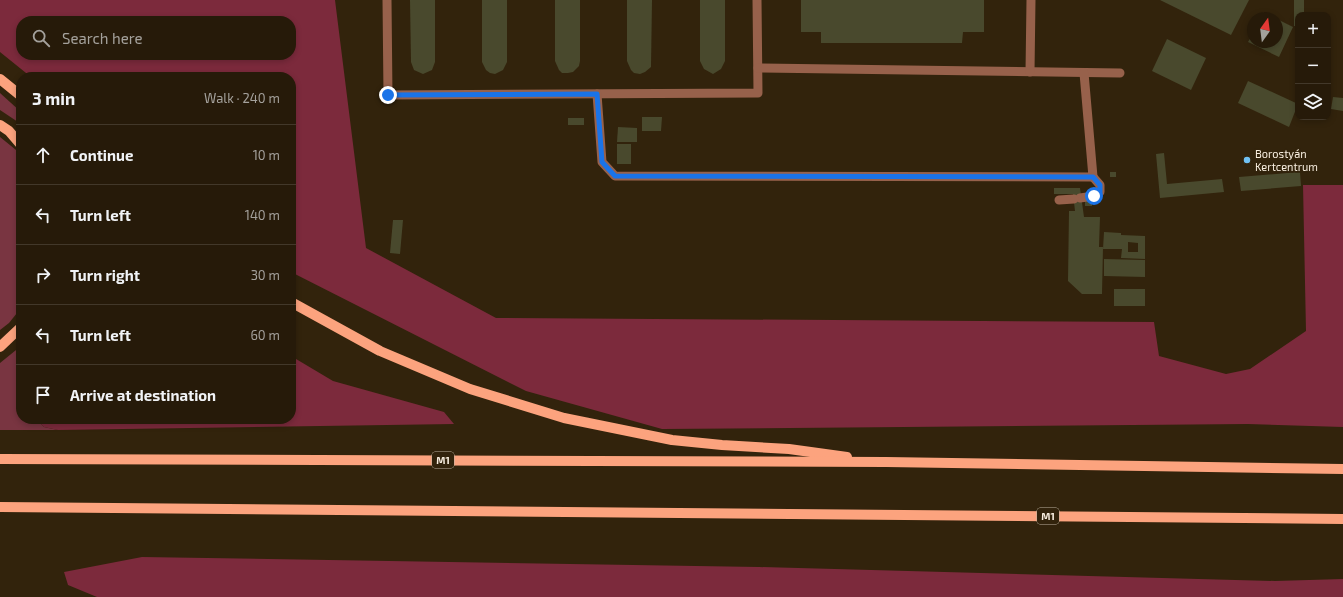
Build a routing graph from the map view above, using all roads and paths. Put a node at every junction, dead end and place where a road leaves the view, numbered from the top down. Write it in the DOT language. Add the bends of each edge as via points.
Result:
graph roads {
  1 [pos="387,0"];
  2 [pos="757,0"];
  3 [pos="1031,0"];
  4 [pos="758,68"];
  5 [pos="1030,72"];
  6 [pos="1084,72"];
  7 [pos="1120,73"];
  8 [pos="0,79"];
  9 [pos="16,92"];
  10 [pos="597,94"];
  11 [pos="0,125"];
  12 [pos="16,139"];
  13 [pos="1093,177"];
  14 [pos="1059,200"];
  15 [pos="296,305"];
  16 [pos="16,333"];
  17 [pos="0,347"];
  18 [pos="0,459"];
  19 [pos="886,462"];
  20 [pos="1343,469"];
  21 [pos="0,507"];
  22 [pos="1343,519"];
  1 -- 10 [label="lane" via="388,95"];
  2 -- 4 [label="lane"];
  3 -- 5 [label="lane"];
  4 -- 5 [label="lane"];
  4 -- 10 [label="lane" via="758,93"];
  5 -- 6 [label="lane"];
  6 -- 7 [label="lane"];
  6 -- 13 [label="lane"];
  8 -- 9 [label="main road"];
  10 -- 13 [label="lane" via="602,162 615,176"];
  11 -- 12 [label="main road"];
  13 -- 14 [label="lane" via="1100,185 1100,192 1094,196"];
  15 -- 19 [label="main road" via="386,354 470,389 564,418 672,440 789,449"];
  16 -- 17 [label="main road"];
  18 -- 19 [label="main road, M1"];
  19 -- 20 [label="main road, M1"];
  21 -- 22 [label="main road, M1"];
}
